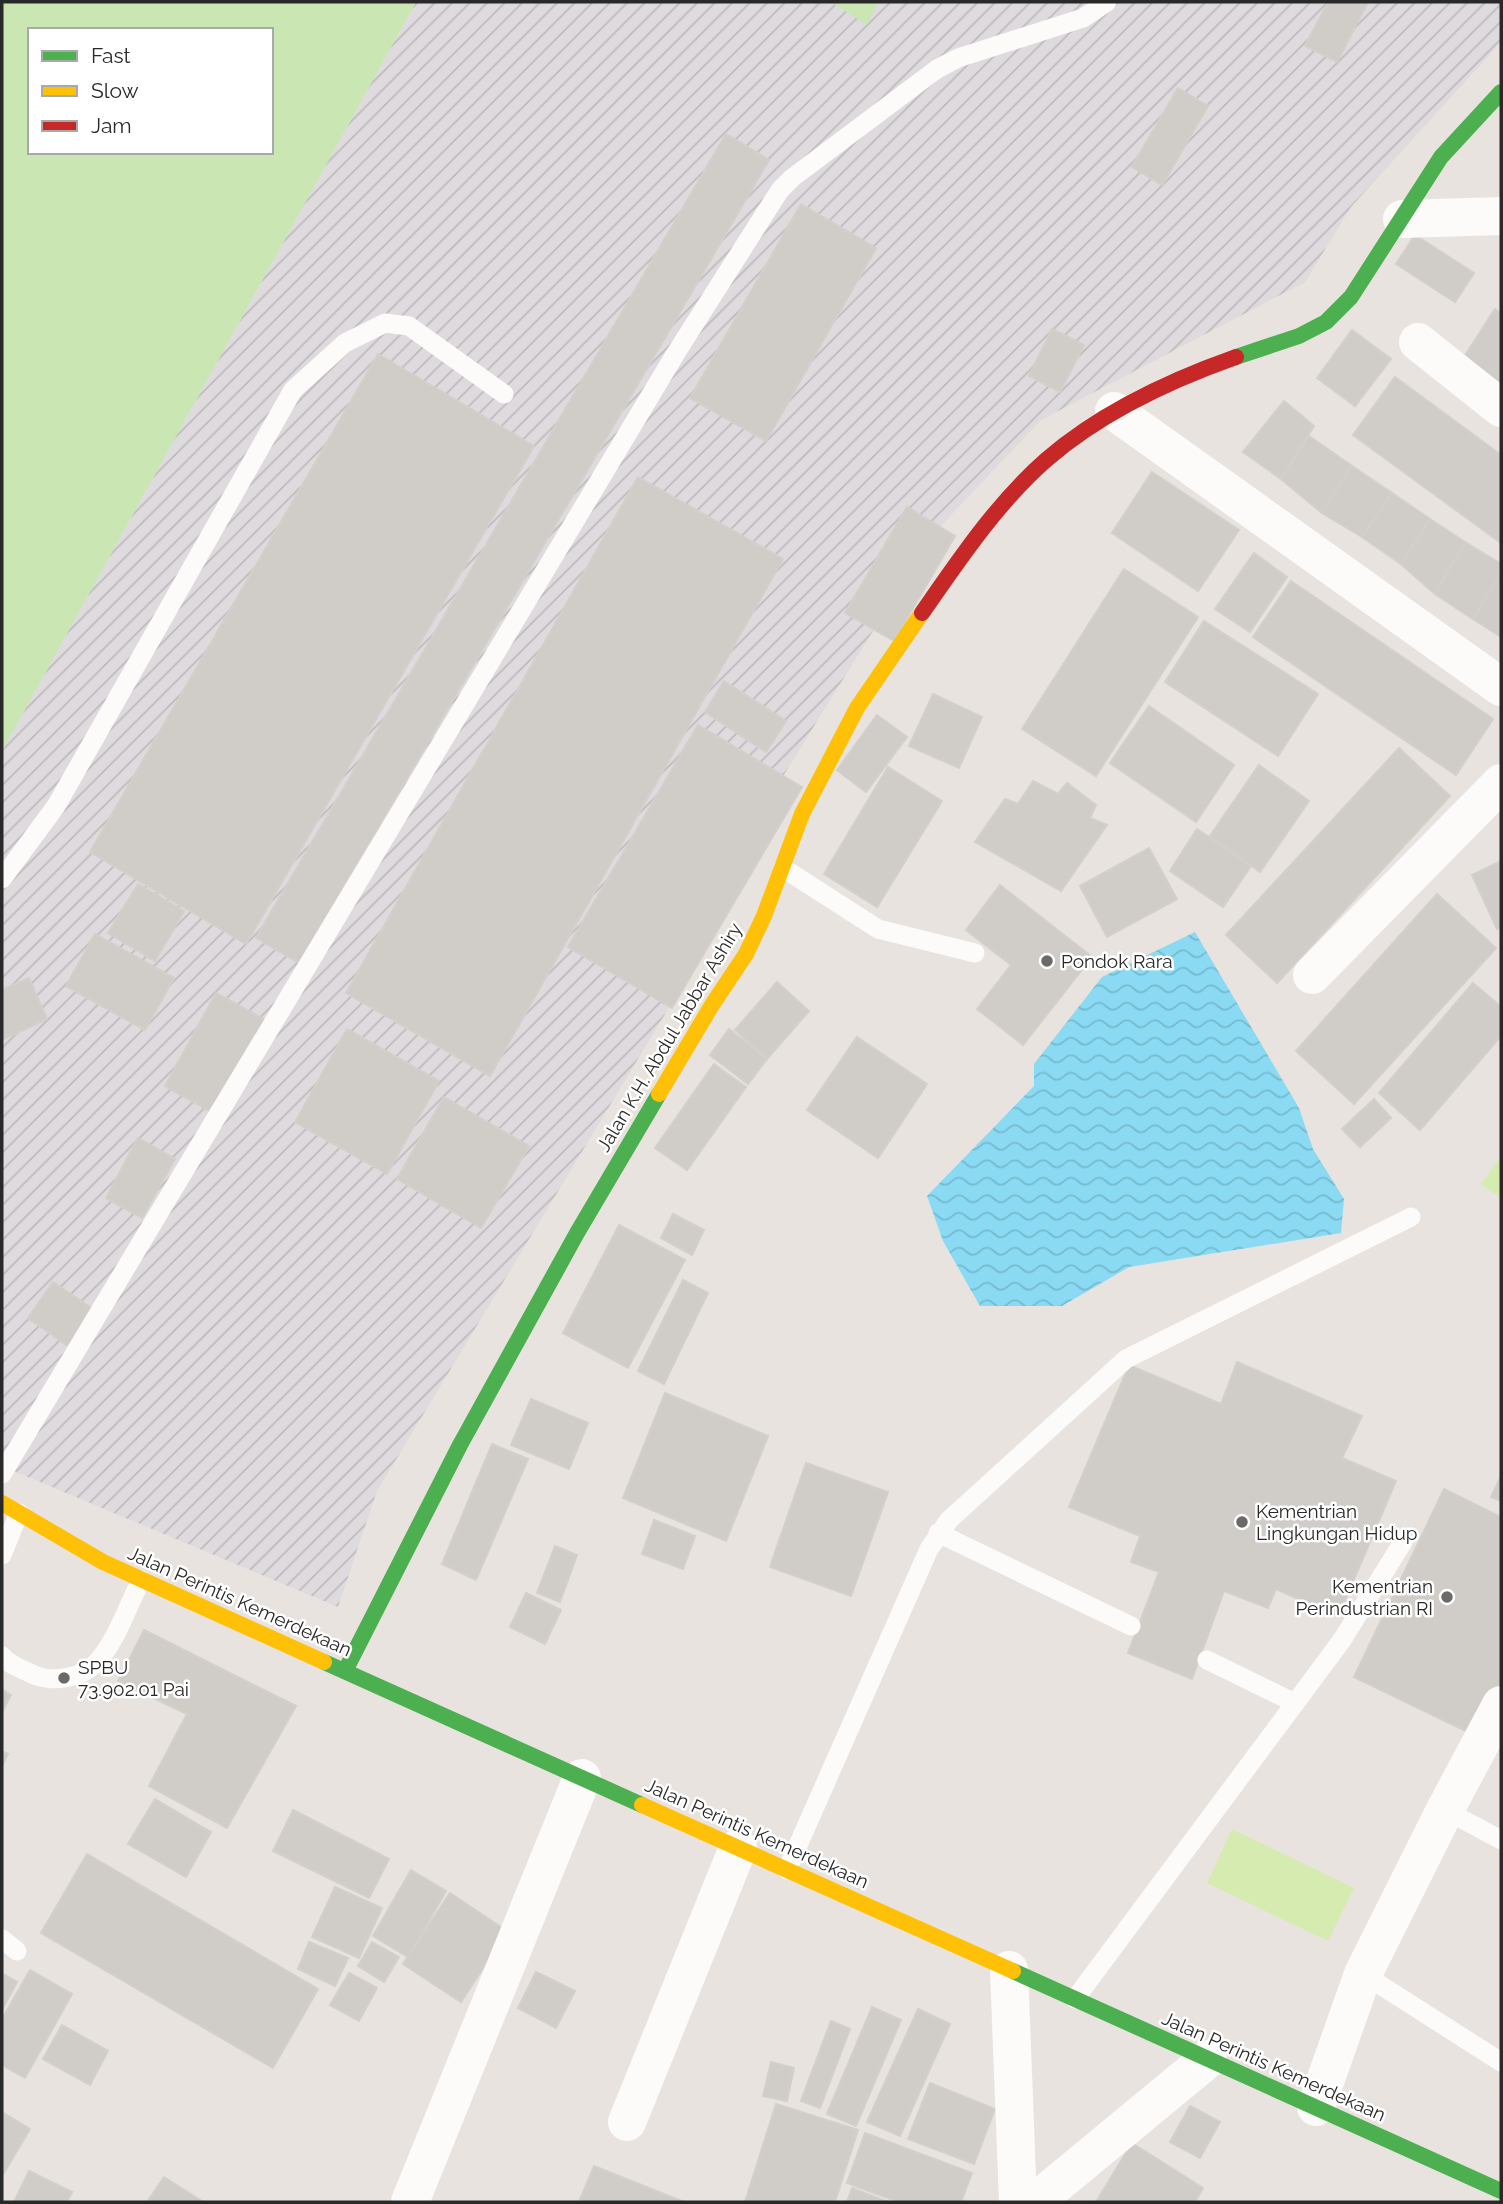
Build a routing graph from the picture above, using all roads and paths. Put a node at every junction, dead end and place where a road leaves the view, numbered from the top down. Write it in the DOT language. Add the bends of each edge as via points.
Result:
graph roads {
  1 [pos="1107,2"];
  2 [pos="1501,92"];
  3 [pos="1501,216"];
  4 [pos="1402,219"];
  5 [pos="1418,342"];
  6 [pos="504,394"];
  7 [pos="1501,408"];
  8 [pos="1114,411"];
  9 [pos="1501,687"];
  10 [pos="1501,783"];
  11 [pos="783,868"];
  12 [pos="2,879"];
  13 [pos="975,953"];
  14 [pos="1312,975"];
  15 [pos="1411,1217"];
  16 [pos="2,1474"];
  17 [pos="2,1503"];
  18 [pos="19,1513"];
  19 [pos="938,1533"];
  20 [pos="1403,1542"];
  21 [pos="2,1555"];
  22 [pos="141,1580"];
  23 [pos="1130,1626"];
  24 [pos="2,1656"];
  25 [pos="1207,1660"];
  26 [pos="345,1671"];
  27 [pos="1295,1703"];
  28 [pos="1501,1705"];
  29 [pos="582,1778"];
  30 [pos="1445,1810"];
  31 [pos="1501,1840"];
  32 [pos="738,1848"];
  33 [pos="787,1870"];
  34 [pos="1010,1970"];
  35 [pos="1363,1973"];
  36 [pos="1075,1999"];
  37 [pos="1208,2059"];
  38 [pos="1501,2062"];
  39 [pos="1316,2107"];
  40 [pos="627,2122"];
  41 [pos="1501,2191"];
  42 [pos="410,2202"];
  43 [pos="1018,2202"];
  44 [pos="1035,2202"];
  1 -- 16 [label="lane" via="1083,18 937,69 780,190 676,354"];
  2 -- 4 [label="main road, Jalan K.H. Abdul Jabbar Ashiry" via="1441,157"];
  3 -- 4 [label="street"];
  4 -- 8 [label="main road, Jalan K.H. Abdul Jabbar Ashiry" via="1352,297 1326,322 1194,372"];
  5 -- 7 [label="street"];
  6 -- 12 [label="lane" via="409,326 385,323 345,343 293,390 56,806"];
  8 -- 9 [label="street"];
  8 -- 11 [label="main road, Jalan K.H. Abdul Jabbar Ashiry" via="1033,472 964,552 857,708 802,814"];
  10 -- 14 [label="street"];
  11 -- 13 [label="lane" via="878,929"];
  11 -- 26 [label="main road, Jalan K.H. Abdul Jabbar Ashiry" via="746,954 570,1244 460,1445"];
  15 -- 19 [label="lane" via="1126,1359"];
  17 -- 18 [label="main road, Jalan Perintis Kemerdekaan"];
  18 -- 21 [label="lane"];
  18 -- 22 [label="main road, Jalan Perintis Kemerdekaan"];
  19 -- 23 [label="lane"];
  19 -- 33 [label="lane"];
  20 -- 27 [label="lane" via="1342,1640"];
  22 -- 24 [label="lane" via="97,1662 74,1677 46,1680"];
  22 -- 26 [label="main road, Jalan Perintis Kemerdekaan"];
  25 -- 27 [label="lane"];
  26 -- 29 [label="main road, Jalan Perintis Kemerdekaan"];
  27 -- 36 [label="lane"];
  28 -- 30 [label="street"];
  29 -- 32 [label="main road, Jalan Perintis Kemerdekaan"];
  29 -- 42 [label="street"];
  30 -- 31 [label="lane"];
  30 -- 35 [label="street"];
  32 -- 33 [label="main road, Jalan Perintis Kemerdekaan"];
  32 -- 40 [label="street"];
  33 -- 34 [label="main road, Jalan Perintis Kemerdekaan"];
  34 -- 36 [label="main road, Jalan Perintis Kemerdekaan"];
  34 -- 43 [label="street"];
  35 -- 38 [label="lane"];
  35 -- 39 [label="street"];
  36 -- 37 [label="main road, Jalan Perintis Kemerdekaan"];
  37 -- 39 [label="main road, Jalan Perintis Kemerdekaan"];
  37 -- 44 [label="street"];
  39 -- 41 [label="main road, Jalan Perintis Kemerdekaan"];
}
